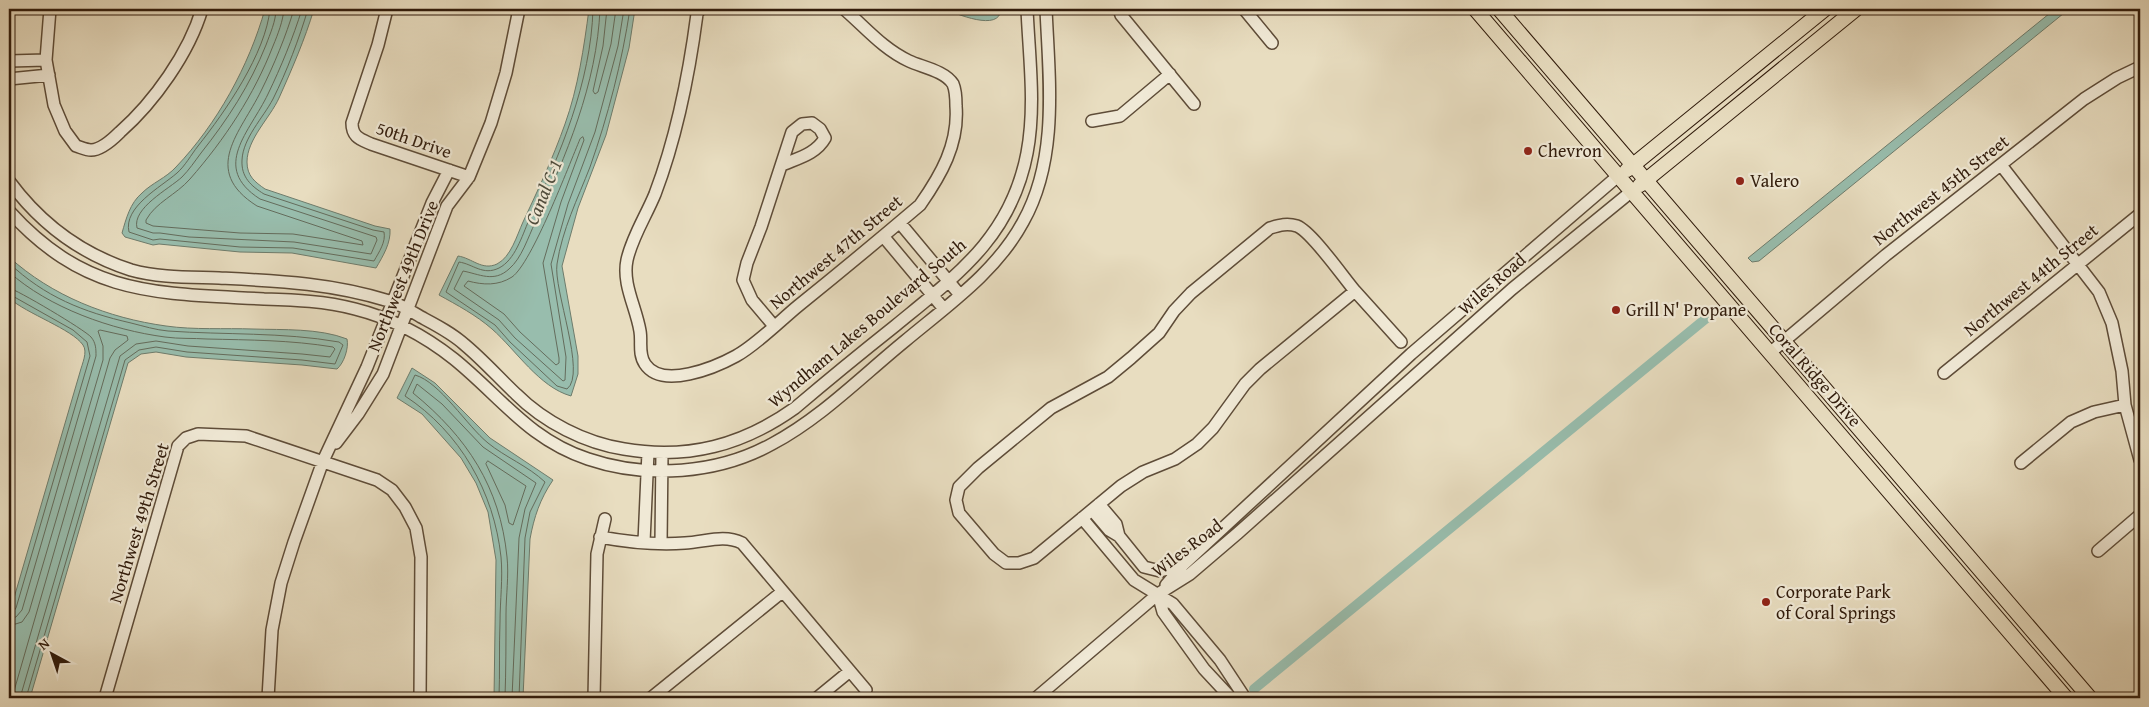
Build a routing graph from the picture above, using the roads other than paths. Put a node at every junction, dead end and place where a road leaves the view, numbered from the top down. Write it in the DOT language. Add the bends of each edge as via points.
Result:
graph roads {
  1 [pos="50,9"];
  2 [pos="202,9"];
  3 [pos="387,9"];
  4 [pos="519,9"];
  5 [pos="700,9"];
  6 [pos="844,9"];
  7 [pos="1027,9"];
  8 [pos="1046,9"];
  9 [pos="1119,9"];
  10 [pos="1475,9"];
  11 [pos="1499,9"];
  12 [pos="1825,9"];
  13 [pos="1856,9"];
  14 [pos="1248,10"];
  15 [pos="1272,43"];
  16 [pos="46,60"];
  17 [pos="9,62"];
  18 [pos="2140,67"];
  19 [pos="1170,74"];
  20 [pos="49,75"];
  21 [pos="9,79"];
  22 [pos="1194,104"];
  23 [pos="1092,121"];
  24 [pos="782,165"];
  25 [pos="1633,165"];
  26 [pos="2001,165"];
  27 [pos="449,170"];
  28 [pos="1618,176"];
  29 [pos="468,177"];
  30 [pos="1646,180"];
  31 [pos="9,181"];
  32 [pos="1632,191"];
  33 [pos="9,211"];
  34 [pos="2140,214"];
  35 [pos="900,222"];
  36 [pos="883,236"];
  37 [pos="2078,264"];
  38 [pos="949,281"];
  39 [pos="1355,291"];
  40 [pos="932,295"];
  41 [pos="960,296"];
  42 [pos="392,302"];
  43 [pos="944,308"];
  44 [pos="408,310"];
  45 [pos="385,318"];
  46 [pos="403,326"];
  47 [pos="774,326"];
  48 [pos="1784,341"];
  49 [pos="1401,342"];
  50 [pos="1770,352"];
  51 [pos="1944,373"];
  52 [pos="2125,405"];
  53 [pos="648,452"];
  54 [pos="662,453"];
  55 [pos="2140,460"];
  56 [pos="323,461"];
  57 [pos="2020,463"];
  58 [pos="646,470"];
  59 [pos="662,471"];
  60 [pos="1096,507"];
  61 [pos="2140,515"];
  62 [pos="1082,518"];
  63 [pos="605,519"];
  64 [pos="1105,525"];
  65 [pos="1095,534"];
  66 [pos="1119,536"];
  67 [pos="600,537"];
  68 [pos="644,542"];
  69 [pos="661,543"];
  70 [pos="2098,551"];
  71 [pos="1183,565"];
  72 [pos="782,592"];
  73 [pos="1158,594"];
  74 [pos="850,671"];
  75 [pos="866,690"];
  76 [pos="105,698"];
  77 [pos="268,698"];
  78 [pos="420,698"];
  79 [pos="594,698"];
  80 [pos="651,698"];
  81 [pos="817,698"];
  82 [pos="1036,698"];
  83 [pos="1231,698"];
  84 [pos="1245,698"];
  85 [pos="2066,698"];
  86 [pos="2090,698"];
  1 -- 16 [label="street"];
  2 -- 20 [label="street" via="182,52 154,96 137,117 109,142 92,150 76,146 65,131 54,105"];
  3 -- 27 [label="street, 50th Drive" via="352,131 356,138"];
  4 -- 29 [label="street, Northwest 49th Drive" via="506,73"];
  5 -- 47 [label="street, Northwest 47th Street" via="672,142 627,261 627,282 640,332 640,351 645,364 657,373 674,376 698,372 738,355"];
  6 -- 35 [label="street, Northwest 47th Street" via="885,46 945,76 956,93 957,115 952,146 940,175 920,205"];
  7 -- 38 [label="street, Wyndham Lakes Boulevard South" via="1032,114 1021,178 998,228 977,255"];
  8 -- 41 [label="street, Wyndham Lakes Boulevard South" via="1050,101 1047,146 1039,185 1024,222 1007,246"];
  9 -- 19 [label="street"];
  10 -- 28 [label="main road, Coral Ridge Drive"];
  11 -- 25 [label="main road, Coral Ridge Drive"];
  12 -- 25 [label="main road, Wiles Road"];
  13 -- 30 [label="main road, Wiles Road"];
  14 -- 15 [label="street"];
  16 -- 17 [label="street"];
  16 -- 20 [label="street"];
  18 -- 26 [label="street, Northwest 45th Street" via="2084,99"];
  19 -- 22 [label="street"];
  19 -- 23 [label="street" via="1120,116"];
  20 -- 21 [label="street"];
  24 -- 47 [label="street" via="743,280 752,300"];
  25 -- 28 [label="main road, Wiles Road"];
  25 -- 30 [label="main road, Coral Ridge Drive"];
  26 -- 37 [label="street"];
  26 -- 48 [label="street, Northwest 45th Street"];
  27 -- 29 [label="street, 50th Drive"];
  27 -- 42 [label="street, Northwest 49th Drive" via="432,203"];
  28 -- 32 [label="main road, Coral Ridge Drive"];
  28 -- 71 [label="street, Wiles Road" via="1411,354"];
  29 -- 44 [label="street, Northwest 49th Drive" via="447,206"];
  30 -- 32 [label="main road, Wiles Road"];
  30 -- 48 [label="main road, Coral Ridge Drive"];
  31 -- 42 [label="street, Wyndham Lakes Boulevard South" via="38,214 81,249 134,270 173,276 303,283 339,288"];
  32 -- 50 [label="main road, Coral Ridge Drive"];
  32 -- 73 [label="street, Wiles Road" via="1512,289 1190,574"];
  33 -- 45 [label="street, Wyndham Lakes Boulevard South" via="58,255 111,282 171,294 322,303"];
  34 -- 37 [label="street, Northwest 44th Street"];
  35 -- 36 [label="street, Northwest 47th Street"];
  35 -- 38 [label="street"];
  36 -- 40 [label="street"];
  36 -- 47 [label="street, Northwest 47th Street"];
  37 -- 51 [label="street, Northwest 44th Street"];
  37 -- 52 [label="street" via="2099,292 2112,323"];
  38 -- 40 [label="street, Wyndham Lakes Boulevard South"];
  38 -- 41 [label="street"];
  39 -- 49 [label="street"];
  39 -- 60 [label="street" via="1260,369 1213,428 1196,444 1175,459 1136,477"];
  39 -- 62 [label="street" via="1309,235 1298,227 1285,224 1270,228 1191,293 1159,333 1108,377 1051,408 978,468 959,487 956,500 959,513 994,554 1006,563 1034,558"];
  40 -- 43 [label="street"];
  40 -- 54 [label="street, Wyndham Lakes Boulevard South" via="773,423 729,443 687,452"];
  41 -- 43 [label="street, Wyndham Lakes Boulevard South"];
  42 -- 44 [label="street, Wyndham Lakes Boulevard South"];
  42 -- 45 [label="street, Northwest 49th Drive"];
  43 -- 59 [label="street, Wyndham Lakes Boulevard South" via="808,422 769,446 693,469"];
  44 -- 46 [label="street, Northwest 49th Drive"];
  44 -- 53 [label="street, Wyndham Lakes Boulevard South" via="464,344 517,396 544,417 597,442"];
  45 -- 46 [label="street, Wyndham Lakes Boulevard South"];
  45 -- 56 [label="street, Northwest 49th Drive" via="367,367"];
  46 -- 56 [label="street, Northwest 49th Drive" via="383,374"];
  46 -- 58 [label="street, Wyndham Lakes Boulevard South" via="454,359 511,413 550,441 588,459"];
  48 -- 50 [label="street, Northwest 45th Street"];
  48 -- 86 [label="main road, Coral Ridge Drive"];
  50 -- 85 [label="main road, Coral Ridge Drive"];
  52 -- 55 [label="street"];
  52 -- 57 [label="street" via="2094,412 2071,422"];
  53 -- 54 [label="street, Wyndham Lakes Boulevard South"];
  53 -- 58 [label="street"];
  54 -- 59 [label="street"];
  56 -- 76 [label="street, Northwest 49th Street" via="246,436 198,434 186,438 178,446"];
  56 -- 77 [label="street, Northwest 49th Drive" via="281,583 272,630"];
  56 -- 78 [label="street, Northwest 49th Street" via="377,480 392,490 416,528 421,557"];
  58 -- 59 [label="street, Wyndham Lakes Boulevard South"];
  58 -- 68 [label="street"];
  59 -- 69 [label="street"];
  60 -- 62 [label="street"];
  60 -- 64 [label="street"];
  60 -- 66 [label="street" via="1116,524"];
  61 -- 70 [label="street"];
  62 -- 65 [label="street"];
  63 -- 67 [label="street"];
  64 -- 65 [label="street"];
  64 -- 66 [label="street"];
  65 -- 73 [label="street" via="1134,580"];
  66 -- 71 [label="street" via="1149,570 1160,571"];
  67 -- 68 [label="street"];
  67 -- 79 [label="street"];
  68 -- 69 [label="street"];
  69 -- 72 [label="street" via="734,539 742,543"];
  71 -- 73 [label="street, Wiles Road"];
  72 -- 74 [label="street"];
  72 -- 80 [label="street"];
  73 -- 82 [label="street, Wiles Road"];
  73 -- 83 [label="street" via="1163,612 1204,669"];
  73 -- 84 [label="street" via="1173,604 1220,660"];
  74 -- 75 [label="street"];
  74 -- 81 [label="street"];
}
